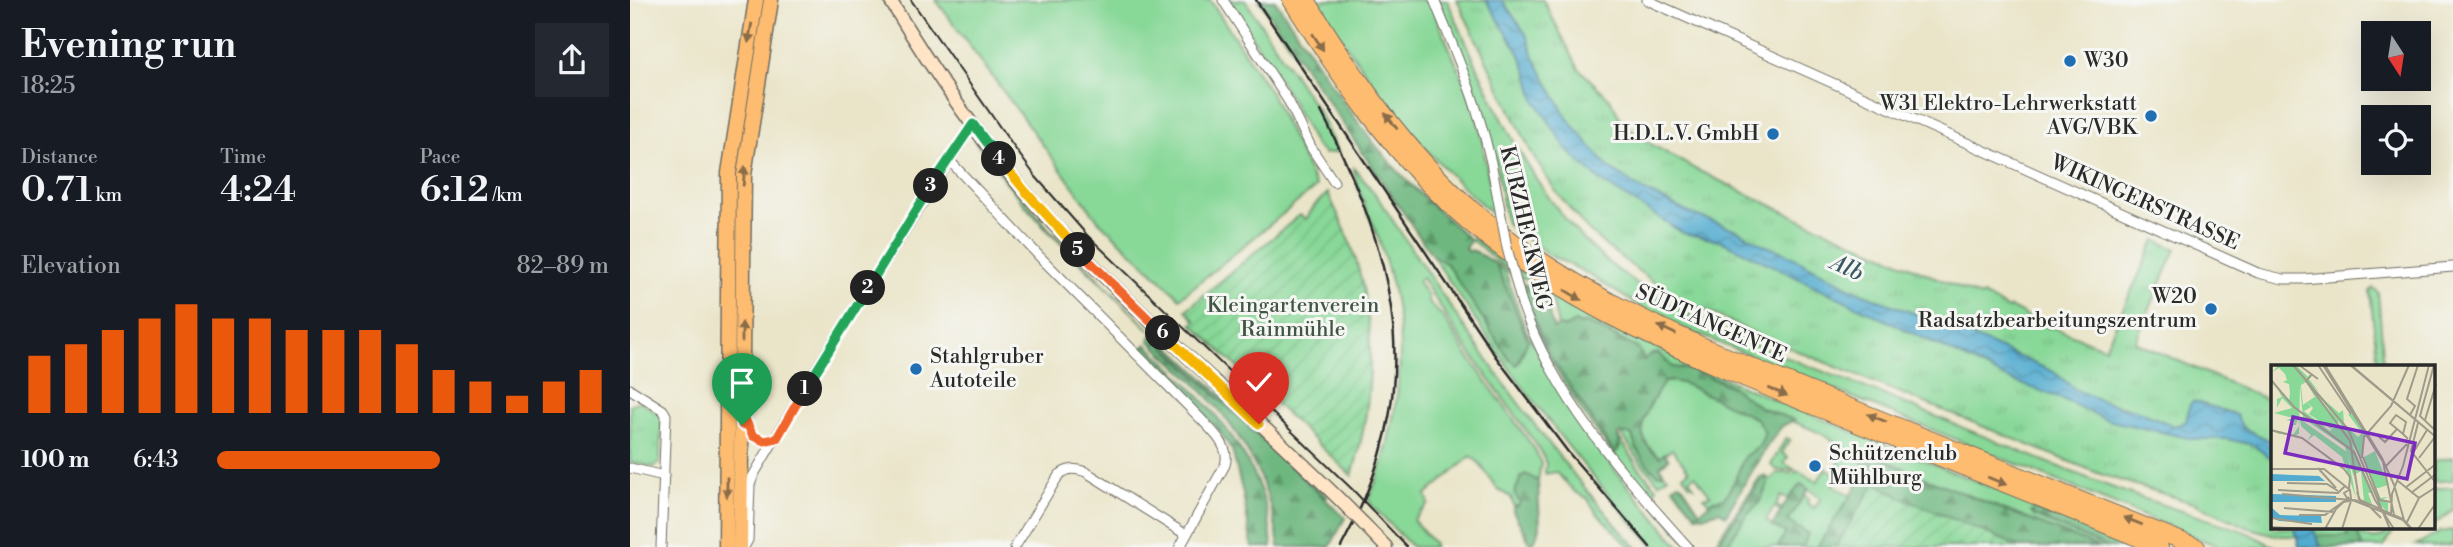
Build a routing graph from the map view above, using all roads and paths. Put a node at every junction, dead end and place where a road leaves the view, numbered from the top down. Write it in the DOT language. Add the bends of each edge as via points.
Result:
graph roads {
  1 [pos="755,0"];
  2 [pos="771,0"];
  3 [pos="890,0"];
  4 [pos="1223,0"];
  5 [pos="1290,0"];
  6 [pos="1307,0"];
  7 [pos="1434,0"];
  8 [pos="1647,0"];
  9 [pos="973,124"];
  10 [pos="948,159"];
  11 [pos="1334,182"];
  12 [pos="2453,267"];
  13 [pos="631,391"];
  14 [pos="742,413"];
  15 [pos="777,438"];
  16 [pos="630,468"];
  17 [pos="664,476"];
  18 [pos="1185,534"];
  19 [pos="661,547"];
  20 [pos="726,547"];
  21 [pos="742,547"];
  22 [pos="1015,547"];
  23 [pos="1180,547"];
  24 [pos="1386,547"];
  25 [pos="1688,547"];
  26 [pos="2160,547"];
  27 [pos="2197,547"];
  1 -- 20 [label="main road, one-way" via="729,173"];
  14 -- 2 [label="main road, one-way" via="744,175"];
  3 -- 9 [label="main road"];
  4 -- 11 [label="street"];
  5 -- 26 [label="highway, SÜDTANGENTE, one-way" via="1398,151 1469,223 1538,274 1619,321 1706,362"];
  27 -- 6 [label="highway, SÜDTANGENTE, one-way" via="1707,348 1562,274 1508,237 1440,179 1369,92"];
  7 -- 25 [label="street, KURZHECKWEG, bridge" via="1483,127 1522,304 1547,361 1623,474"];
  8 -- 12 [label="street, WIKINGERSTRASSE" via="2258,273 2303,279"];
  9 -- 10 [label="street"];
  9 -- 24 [label="main road, bridge" via="1026,192 1098,271"];
  10 -- 15 [label="street"];
  10 -- 18 [label="street" via="1225,449 1225,466"];
  13 -- 17 [label="street" via="665,412"];
  14 -- 15 [label="street" via="753,436 765,441"];
  14 -- 21 [label="main road"];
  15 -- 21 [label="street" via="750,485 748,540"];
  16 -- 17 [label="street"];
  17 -- 19 [label="street"];
  18 -- 22 [label="street" via="1086,472 1066,469"];
  18 -- 23 [label="street"];
}
